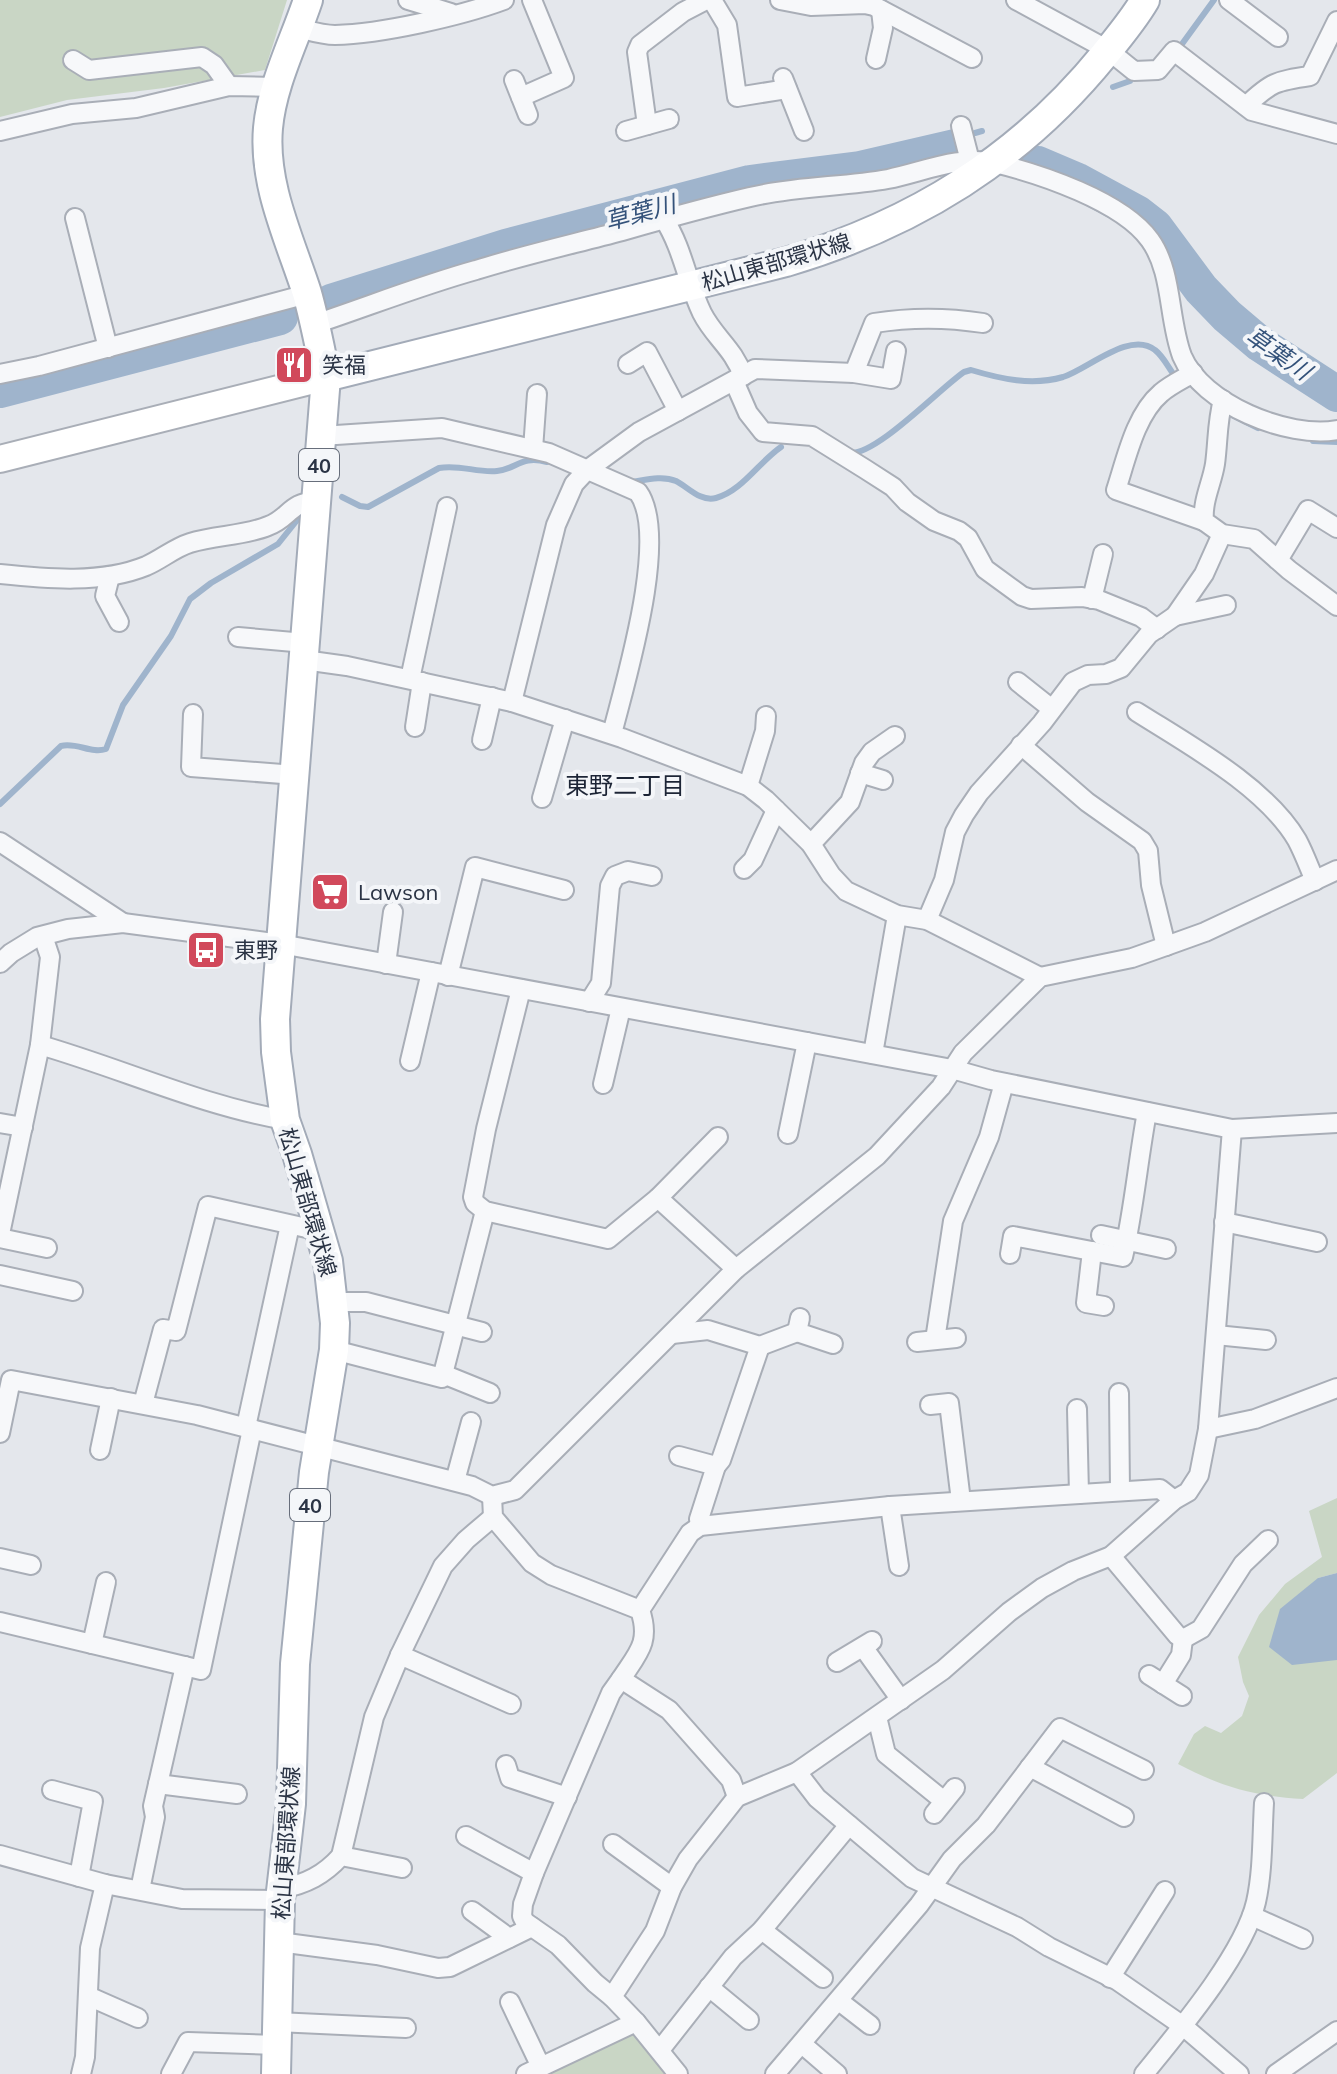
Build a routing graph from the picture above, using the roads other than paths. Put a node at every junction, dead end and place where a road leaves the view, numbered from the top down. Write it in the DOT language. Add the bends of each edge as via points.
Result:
graph roads {
  1 [pos="308,0"];
  2 [pos="408,0"];
  3 [pos="504,0"];
  4 [pos="532,0"];
  5 [pos="780,0"];
  6 [pos="1016,0"];
  7 [pos="1145,0"];
  8 [pos="1229,0"];
  9 [pos="702,1"];
  10 [pos="881,10"];
  11 [pos="455,14"];
  12 [pos="1337,21"];
  13 [pos="298,28"];
  14 [pos="1278,37"];
  15 [pos="1108,50"];
  16 [pos="972,58"];
  17 [pos="876,59"];
  18 [pos="73,60"];
  19 [pos="229,86"];
  20 [pos="275,87"];
  21 [pos="521,97"];
  22 [pos="1246,106"];
  23 [pos="669,119"];
  24 [pos="647,125"];
  25 [pos="961,126"];
  26 [pos="0,131"];
  27 [pos="626,131"];
  28 [pos="804,131"];
  29 [pos="1337,134"];
  30 [pos="981,162"];
  31 [pos="664,219"];
  32 [pos="70,226"];
  33 [pos="692,286"];
  34 [pos="307,294"];
  35 [pos="983,323"];
  36 [pos="315,324"];
  37 [pos="108,348"];
  38 [pos="896,351"];
  39 [pos="628,364"];
  40 [pos="854,373"];
  41 [pos="1193,373"];
  42 [pos="0,374"];
  43 [pos="326,377"];
  44 [pos="739,378"];
  45 [pos="537,394"];
  46 [pos="1223,400"];
  47 [pos="678,411"];
  48 [pos="1337,430"];
  49 [pos="321,436"];
  50 [pos="533,449"];
  51 [pos="0,459"];
  52 [pos="587,470"];
  53 [pos="316,502"];
  54 [pos="447,507"];
  55 [pos="1204,521"];
  56 [pos="1337,528"];
  57 [pos="1222,534"];
  58 [pos="1103,554"];
  59 [pos="1278,560"];
  60 [pos="0,574"];
  61 [pos="110,576"];
  62 [pos="1092,599"];
  63 [pos="1226,605"];
  64 [pos="1337,606"];
  65 [pos="1175,616"];
  66 [pos="119,622"];
  67 [pos="1157,629"];
  68 [pos="238,637"];
  69 [pos="304,652"];
  70 [pos="416,681"];
  71 [pos="1018,682"];
  72 [pos="492,697"];
  73 [pos="512,702"];
  74 [pos="1052,709"];
  75 [pos="1137,712"];
  76 [pos="193,714"];
  77 [pos="766,716"];
  78 [pos="565,719"];
  79 [pos="415,727"];
  80 [pos="612,734"];
  81 [pos="895,736"];
  82 [pos="482,740"];
  83 [pos="1021,745"];
  84 [pos="860,773"];
  85 [pos="295,775"];
  86 [pos="883,780"];
  87 [pos="748,786"];
  88 [pos="542,798"];
  89 [pos="776,810"];
  90 [pos="0,842"];
  91 [pos="811,844"];
  92 [pos="744,869"];
  93 [pos="1337,870"];
  94 [pos="652,876"];
  95 [pos="1315,881"];
  96 [pos="564,890"];
  97 [pos="393,912"];
  98 [pos="897,915"];
  99 [pos="927,920"];
  100 [pos="123,923"];
  101 [pos="43,936"];
  102 [pos="281,944"];
  103 [pos="1166,946"];
  104 [pos="0,963"];
  105 [pos="386,964"];
  106 [pos="440,974"];
  107 [pos="1040,977"];
  108 [pos="521,989"];
  109 [pos="589,1002"];
  110 [pos="621,1008"];
  111 [pos="807,1042"];
  112 [pos="40,1045"];
  113 [pos="873,1054"];
  114 [pos="410,1061"];
  115 [pos="952,1069"];
  116 [pos="1004,1083"];
  117 [pos="603,1084"];
  118 [pos="1147,1112"];
  119 [pos="285,1120"];
  120 [pos="0,1123"];
  121 [pos="1337,1124"];
  122 [pos="23,1127"];
  123 [pos="1232,1129"];
  124 [pos="788,1134"];
  125 [pos="1337,1135"];
  126 [pos="718,1137"];
  127 [pos="658,1198"];
  128 [pos="485,1211"];
  129 [pos="1224,1222"];
  130 [pos="290,1225"];
  131 [pos="320,1231"];
  132 [pos="0,1236"];
  133 [pos="1127,1240"];
  134 [pos="1317,1242"];
  135 [pos="1096,1243"];
  136 [pos="47,1248"];
  137 [pos="1166,1249"];
  138 [pos="1010,1254"];
  139 [pos="736,1269"];
  140 [pos="0,1275"];
  141 [pos="73,1291"];
  142 [pos="334,1302"];
  143 [pos="1104,1306"];
  144 [pos="456,1324"];
  145 [pos="482,1332"];
  146 [pos="672,1334"];
  147 [pos="1216,1335"];
  148 [pos="956,1338"];
  149 [pos="1266,1340"];
  150 [pos="833,1344"];
  151 [pos="760,1346"];
  152 [pos="334,1350"];
  153 [pos="443,1374"];
  154 [pos="1337,1388"];
  155 [pos="490,1393"];
  156 [pos="1119,1393"];
  157 [pos="111,1398"];
  158 [pos="143,1404"];
  159 [pos="930,1405"];
  160 [pos="1077,1409"];
  161 [pos="471,1422"];
  162 [pos="0,1424"];
  163 [pos="249,1428"];
  164 [pos="1208,1429"];
  165 [pos="0,1433"];
  166 [pos="318,1444"];
  167 [pos="100,1450"];
  168 [pos="679,1456"];
  169 [pos="716,1466"];
  170 [pos="455,1481"];
  171 [pos="1120,1491"];
  172 [pos="1079,1494"];
  173 [pos="492,1496"];
  174 [pos="1174,1500"];
  175 [pos="961,1501"];
  176 [pos="890,1506"];
  177 [pos="493,1517"];
  178 [pos="700,1526"];
  179 [pos="1268,1540"];
  180 [pos="1111,1556"];
  181 [pos="0,1558"];
  182 [pos="31,1565"];
  183 [pos="899,1566"];
  184 [pos="106,1582"];
  185 [pos="640,1610"];
  186 [pos="0,1622"];
  187 [pos="1183,1639"];
  188 [pos="92,1644"];
  189 [pos="400,1655"];
  190 [pos="837,1662"];
  191 [pos="185,1666"];
  192 [pos="621,1679"];
  193 [pos="1182,1696"];
  194 [pos="901,1700"];
  195 [pos="511,1704"];
  196 [pos="877,1717"];
  197 [pos="506,1765"];
  198 [pos="1030,1767"];
  199 [pos="1144,1770"];
  200 [pos="797,1772"];
  201 [pos="158,1784"];
  202 [pos="52,1790"];
  203 [pos="237,1794"];
  204 [pos="567,1797"];
  205 [pos="737,1797"];
  206 [pos="945,1801"];
  207 [pos="1264,1803"];
  208 [pos="1124,1817"];
  209 [pos="849,1825"];
  210 [pos="466,1836"];
  211 [pos="613,1844"];
  212 [pos="0,1855"];
  213 [pos="341,1856"];
  214 [pos="402,1868"];
  215 [pos="534,1873"];
  216 [pos="79,1877"];
  217 [pos="105,1884"];
  218 [pos="672,1887"];
  219 [pos="931,1888"];
  220 [pos="140,1890"];
  221 [pos="1165,1891"];
  222 [pos="281,1894"];
  223 [pos="472,1911"];
  224 [pos="1252,1916"];
  225 [pos="532,1927"];
  226 [pos="762,1930"];
  227 [pos="509,1938"];
  228 [pos="1303,1939"];
  229 [pos="279,1942"];
  230 [pos="823,1978"];
  231 [pos="1110,1978"];
  232 [pos="709,1987"];
  233 [pos="88,1996"];
  234 [pos="612,1997"];
  235 [pos="839,2001"];
  236 [pos="510,2002"];
  237 [pos="138,2018"];
  238 [pos="749,2020"];
  239 [pos="636,2022"];
  240 [pos="870,2025"];
  241 [pos="1183,2026"];
  242 [pos="406,2028"];
  243 [pos="1337,2031"];
  244 [pos="277,2034"];
  245 [pos="802,2044"];
  246 [pos="660,2050"];
  247 [pos="534,2070"];
  248 [pos="1155,2070"];
  249 [pos="81,2074"];
  250 [pos="171,2074"];
  251 [pos="276,2074"];
  252 [pos="678,2074"];
  253 [pos="775,2074"];
  254 [pos="837,2074"];
  255 [pos="1239,2074"];
  256 [pos="1276,2074"];
  1 -- 13 [label="main road, 松山東部環状線 / 40"];
  2 -- 11 [label="street"];
  3 -- 11 [label="street"];
  4 -- 21 [label="street" via="564,78"];
  5 -- 10 [label="street" via="828,7 865,4"];
  6 -- 15 [label="street"];
  7 -- 15 [label="main road, 松山東部環状線"];
  8 -- 14 [label="street"];
  9 -- 24 [label="street" via="640,45"];
  9 -- 28 [label="street" via="727,25 737,97 784,83"];
  10 -- 16 [label="street"];
  10 -- 17 [label="street"];
  11 -- 13 [label="street" via="333,35"];
  12 -- 22 [label="street" via="1310,76 1278,81"];
  13 -- 20 [label="main road, 松山東部環状線 / 40"];
  15 -- 22 [label="street" via="1134,71 1145,73 1158,70 1174,51"];
  15 -- 30 [label="main road, 松山東部環状線" via="1047,117"];
  18 -- 19 [label="street" via="89,70 202,57"];
  19 -- 20 [label="street"];
  19 -- 26 [label="street"];
  20 -- 34 [label="main road, 松山東部環状線 / 40" via="267,158"];
  22 -- 29 [label="street"];
  23 -- 24 [label="street"];
  24 -- 27 [label="street"];
  25 -- 30 [label="street"];
  30 -- 31 [label="street" via="753,196"];
  30 -- 33 [label="main road, 松山東部環状線" via="956,189 867,234"];
  30 -- 41 [label="street" via="1078,191 1134,224 1158,256 1183,358"];
  31 -- 33 [label="street"];
  31 -- 36 [label="street" via="474,270"];
  32 -- 37 [label="street"];
  33 -- 43 [label="main road, 松山東部環状線"];
  33 -- 44 [label="street" via="711,330 731,349"];
  34 -- 36 [label="main road, 松山東部環状線 / 40"];
  34 -- 37 [label="street"];
  35 -- 40 [label="street" via="910,317 874,323"];
  36 -- 43 [label="main road, 松山東部環状線 / 40"];
  37 -- 42 [label="street"];
  38 -- 40 [label="street" via="891,379"];
  39 -- 47 [label="street" via="647,352"];
  40 -- 44 [label="street" via="755,369"];
  41 -- 46 [label="street"];
  41 -- 55 [label="street" via="1161,392 1149,407 1116,490"];
  43 -- 49 [label="main road, 松山東部環状線 / 40"];
  43 -- 51 [label="street"];
  44 -- 47 [label="street"];
  44 -- 62 [label="street" via="748,413 763,432 812,436 865,469 934,521 968,538 985,569 1022,596"];
  45 -- 50 [label="street"];
  46 -- 48 [label="street" via="1286,428"];
  46 -- 55 [label="street"];
  47 -- 52 [label="street"];
  49 -- 50 [label="street" via="442,428"];
  49 -- 53 [label="main road, 松山東部環状線 / 40"];
  50 -- 52 [label="street"];
  52 -- 73 [label="street" via="574,484 556,525"];
  52 -- 80 [label="street" via="638,492 647,504 650,524 640,625"];
  53 -- 61 [label="street" via="303,502 273,525 188,544 149,565"];
  53 -- 69 [label="main road, 松山東部環状線 / 40"];
  54 -- 70 [label="street"];
  55 -- 57 [label="street"];
  56 -- 59 [label="street" via="1308,510"];
  57 -- 59 [label="street" via="1254,539"];
  57 -- 65 [label="street" via="1204,574"];
  58 -- 62 [label="street"];
  59 -- 64 [label="street"];
  60 -- 61 [label="street"];
  61 -- 66 [label="street" via="105,596"];
  62 -- 67 [label="street"];
  63 -- 65 [label="street"];
  65 -- 67 [label="street"];
  67 -- 74 [label="street" via="1121,668 1073,682"];
  68 -- 69 [label="street"];
  69 -- 70 [label="street"];
  69 -- 85 [label="main road, 松山東部環状線 / 40"];
  70 -- 72 [label="street"];
  70 -- 79 [label="street"];
  71 -- 74 [label="street"];
  72 -- 73 [label="street"];
  72 -- 82 [label="street"];
  73 -- 78 [label="street"];
  74 -- 83 [label="street"];
  75 -- 95 [label="street" via="1229,770 1284,821"];
  76 -- 85 [label="street" via="191,767"];
  77 -- 87 [label="street"];
  78 -- 80 [label="street"];
  78 -- 88 [label="street"];
  80 -- 87 [label="street"];
  81 -- 84 [label="street" via="872,752"];
  83 -- 99 [label="street" via="964,815"];
  83 -- 103 [label="street" via="1142,841"];
  84 -- 86 [label="street"];
  84 -- 91 [label="street" via="850,802"];
  85 -- 102 [label="main road, 松山東部環状線 / 40"];
  87 -- 89 [label="street"];
  89 -- 91 [label="street"];
  89 -- 92 [label="street"];
  90 -- 100 [label="street"];
  91 -- 98 [label="street" via="846,891"];
  93 -- 95 [label="street"];
  94 -- 109 [label="street" via="628,871 615,876 601,983"];
  95 -- 103 [label="street"];
  96 -- 106 [label="street" via="475,867"];
  97 -- 105 [label="street"];
  98 -- 99 [label="street"];
  98 -- 113 [label="street"];
  99 -- 107 [label="street"];
  100 -- 101 [label="street"];
  100 -- 102 [label="street"];
  101 -- 104 [label="street"];
  101 -- 112 [label="street" via="50,957"];
  102 -- 105 [label="street"];
  102 -- 119 [label="main road, 松山東部環状線 / 40" via="275,1019"];
  103 -- 107 [label="street"];
  105 -- 106 [label="street"];
  106 -- 108 [label="street"];
  106 -- 114 [label="street"];
  107 -- 115 [label="street"];
  108 -- 109 [label="street"];
  108 -- 128 [label="street" via="473,1197"];
  109 -- 110 [label="street"];
  110 -- 111 [label="street"];
  110 -- 117 [label="street"];
  111 -- 113 [label="street"];
  111 -- 124 [label="street"];
  112 -- 119 [label="street" via="213,1105"];
  112 -- 122 [label="street"];
  113 -- 115 [label="street"];
  115 -- 116 [label="street"];
  115 -- 139 [label="street" via="877,1156"];
  116 -- 118 [label="street"];
  116 -- 148 [label="street" via="989,1137 953,1221 926,1341"];
  118 -- 123 [label="street"];
  118 -- 133 [label="street"];
  119 -- 131 [label="main road, 松山東部環状線 / 40"];
  120 -- 122 [label="street"];
  121 -- 123 [label="street"];
  121 -- 125 [label="street"];
  122 -- 132 [label="street"];
  123 -- 129 [label="street"];
  126 -- 127 [label="street"];
  127 -- 128 [label="street" via="608,1239"];
  127 -- 139 [label="street"];
  128 -- 144 [label="street"];
  129 -- 134 [label="street"];
  129 -- 147 [label="street"];
  130 -- 131 [label="street"];
  130 -- 158 [label="street" via="208,1206 176,1331 163,1329"];
  130 -- 163 [label="street"];
  131 -- 142 [label="main road, 松山東部環状線 / 40"];
  132 -- 136 [label="street"];
  133 -- 135 [label="street" via="1123,1257"];
  133 -- 137 [label="street"];
  135 -- 138 [label="street" via="1013,1236"];
  135 -- 143 [label="street" via="1086,1303"];
  139 -- 146 [label="street"];
  140 -- 141 [label="street"];
  142 -- 144 [label="street" via="366,1302"];
  142 -- 152 [label="main road, 松山東部環状線 / 40"];
  144 -- 145 [label="street"];
  144 -- 153 [label="street"];
  146 -- 151 [label="street" via="708,1330"];
  146 -- 173 [label="street" via="515,1490"];
  147 -- 149 [label="street"];
  147 -- 164 [label="street"];
  150 -- 151 [label="street" via="798,1325"];
  151 -- 169 [label="street"];
  152 -- 153 [label="street" via="442,1378"];
  152 -- 166 [label="main road, 松山東部環状線 / 40"];
  153 -- 155 [label="street"];
  154 -- 164 [label="street" via="1255,1419"];
  156 -- 171 [label="street"];
  157 -- 158 [label="street"];
  157 -- 162 [label="street" via="11,1380"];
  157 -- 167 [label="street"];
  158 -- 163 [label="street"];
  159 -- 175 [label="street" via="949,1403"];
  160 -- 172 [label="street"];
  161 -- 170 [label="street"];
  162 -- 165 [label="street"];
  163 -- 166 [label="street"];
  163 -- 191 [label="street" via="201,1670"];
  164 -- 174 [label="street" via="1199,1475 1188,1492"];
  166 -- 170 [label="street"];
  166 -- 222 [label="main road, 松山東部環状線 / 40" via="295,1664 291,1804"];
  168 -- 169 [label="street"];
  169 -- 178 [label="street"];
  170 -- 173 [label="street"];
  171 -- 172 [label="street"];
  171 -- 174 [label="street" via="1160,1489"];
  172 -- 175 [label="street"];
  173 -- 177 [label="street"];
  174 -- 180 [label="street"];
  175 -- 176 [label="street"];
  176 -- 178 [label="street"];
  176 -- 183 [label="street"];
  177 -- 185 [label="street" via="532,1563"];
  177 -- 189 [label="street" via="443,1566"];
  178 -- 185 [label="street" via="690,1533"];
  179 -- 187 [label="street" via="1243,1564 1201,1629"];
  180 -- 187 [label="street"];
  180 -- 194 [label="street" via="1042,1588"];
  181 -- 182 [label="street"];
  184 -- 188 [label="street"];
  185 -- 192 [label="street" via="645,1637"];
  186 -- 188 [label="street"];
  187 -- 193 [label="street" via="1175,1668 1156,1680"];
  188 -- 191 [label="street"];
  189 -- 195 [label="street"];
  189 -- 213 [label="street" via="374,1717"];
  190 -- 194 [label="street" via="868,1644"];
  191 -- 201 [label="street"];
  192 -- 204 [label="street"];
  192 -- 205 [label="street" via="669,1710 731,1780"];
  194 -- 196 [label="street"];
  196 -- 200 [label="street"];
  196 -- 206 [label="street" via="886,1754"];
  197 -- 204 [label="street" via="510,1778"];
  198 -- 199 [label="street" via="1060,1728"];
  198 -- 208 [label="street"];
  198 -- 219 [label="street"];
  200 -- 205 [label="street"];
  200 -- 209 [label="street"];
  201 -- 203 [label="street"];
  201 -- 220 [label="street"];
  202 -- 216 [label="street" via="81,1789 93,1801"];
  204 -- 215 [label="street"];
  205 -- 218 [label="street"];
  207 -- 224 [label="street"];
  209 -- 219 [label="street"];
  209 -- 226 [label="street"];
  210 -- 215 [label="street"];
  211 -- 218 [label="street"];
  212 -- 216 [label="street"];
  213 -- 214 [label="street"];
  213 -- 222 [label="street" via="329,1869"];
  215 -- 225 [label="street" via="522,1916"];
  216 -- 217 [label="street"];
  217 -- 220 [label="street"];
  217 -- 233 [label="street" via="90,1948"];
  218 -- 234 [label="street" via="655,1931"];
  219 -- 231 [label="street"];
  219 -- 235 [label="street"];
  220 -- 222 [label="street" via="182,1899"];
  221 -- 231 [label="street"];
  222 -- 229 [label="main road, 松山東部環状線 / 40"];
  223 -- 227 [label="street"];
  224 -- 228 [label="street"];
  224 -- 241 [label="street"];
  225 -- 227 [label="street"];
  225 -- 234 [label="street"];
  226 -- 230 [label="street"];
  226 -- 232 [label="street"];
  227 -- 229 [label="street" via="438,1968"];
  229 -- 244 [label="main road, 松山東部環状線 / 40"];
  231 -- 241 [label="street"];
  232 -- 238 [label="street"];
  232 -- 246 [label="street"];
  233 -- 237 [label="street"];
  233 -- 249 [label="street"];
  234 -- 239 [label="street"];
  235 -- 240 [label="street"];
  235 -- 245 [label="street"];
  236 -- 247 [label="street"];
  239 -- 246 [label="street"];
  239 -- 247 [label="street"];
  241 -- 248 [label="street"];
  241 -- 255 [label="street"];
  242 -- 244 [label="street"];
  243 -- 256 [label="street"];
  244 -- 250 [label="street" via="188,2042"];
  244 -- 251 [label="main road, 松山東部環状線 / 40"];
  245 -- 253 [label="street"];
  245 -- 254 [label="street"];
  246 -- 252 [label="street"];
}
